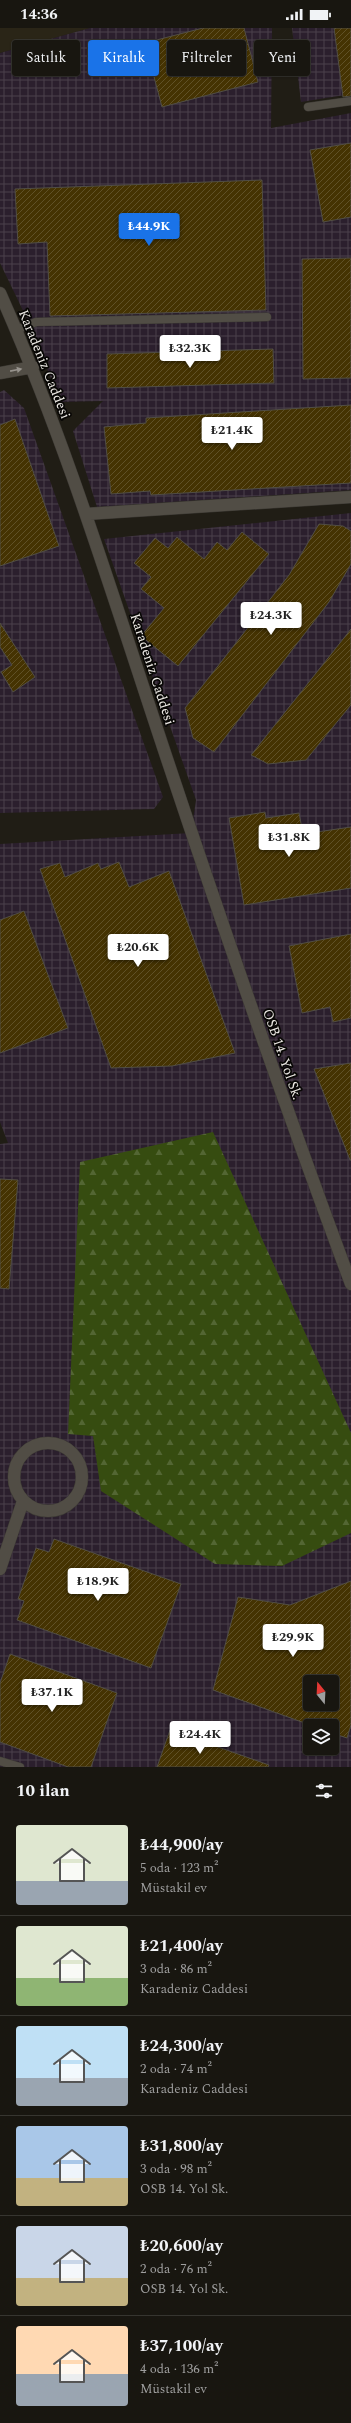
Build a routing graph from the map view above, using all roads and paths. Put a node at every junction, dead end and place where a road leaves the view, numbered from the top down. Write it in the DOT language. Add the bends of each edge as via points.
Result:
graph roads {
  1 [pos="351,100"];
  2 [pos="308,107"];
  3 [pos="0,293"];
  4 [pos="268,317"];
  5 [pos="16,330"];
  6 [pos="33,367"];
  7 [pos="0,373"];
  8 [pos="351,497"];
  9 [pos="86,514"];
  10 [pos="191,833"];
  11 [pos="351,1284"];
  12 [pos="23,1501"];
  13 [pos="0,1569"];
  14 [pos="0,1761"];
  15 [pos="20,1767"];
  1 -- 2 [label="lane"];
  3 -- 5 [label="street, Karadeniz Caddesi"];
  4 -- 5 [label="lane" via="36,322"];
  5 -- 6 [label="street, Karadeniz Caddesi"];
  7 -- 6 [label="street, one-way"];
  6 -- 9 [label="street, Karadeniz Caddesi"];
  8 -- 9 [label="street"];
  9 -- 10 [label="street, Karadeniz Caddesi"];
  10 -- 11 [label="street, OSB 14. Yol Sk." via="281,1097"];
  12 -- 12 [label="street" via="32,1508 42,1511 66,1506 80,1488 82,1476 80,1464 74,1454 54,1442 32,1446 23,1452 17,1461 13,1482"];
  12 -- 13 [label="street"];
  14 -- 15 [label="lane"];
}
